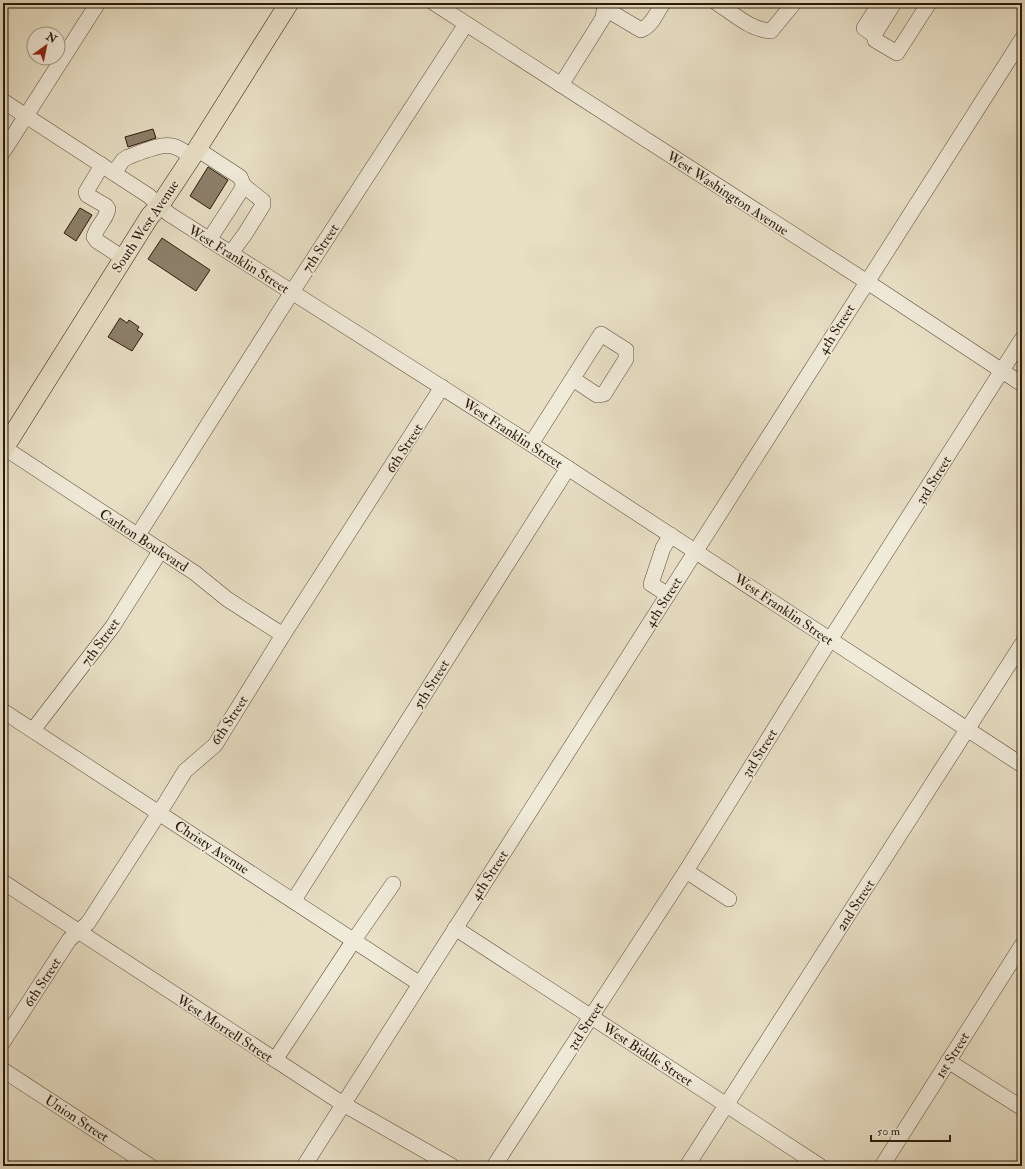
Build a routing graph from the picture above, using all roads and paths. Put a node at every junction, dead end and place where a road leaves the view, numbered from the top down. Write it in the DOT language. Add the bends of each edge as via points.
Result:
graph roads {
  1 [pos="98,3"];
  2 [pos="289,3"];
  3 [pos="434,3"];
  4 [pos="663,3"];
  5 [pos="717,3"];
  6 [pos="880,3"];
  7 [pos="894,3"];
  8 [pos="929,3"];
  9 [pos="790,4"];
  10 [pos="466,24"];
  11 [pos="874,35"];
  12 [pos="1022,39"];
  13 [pos="561,85"];
  14 [pos="3,101"];
  15 [pos="26,116"];
  16 [pos="3,152"];
  17 [pos="194,153"];
  18 [pos="108,169"];
  19 [pos="244,186"];
  20 [pos="160,205"];
  21 [pos="209,240"];
  22 [pos="231,252"];
  23 [pos="123,258"];
  24 [pos="866,282"];
  25 [pos="292,292"];
  26 [pos="1022,339"];
  27 [pos="1002,370"];
  28 [pos="573,379"];
  29 [pos="1022,384"];
  30 [pos="442,387"];
  31 [pos="531,444"];
  32 [pos="3,448"];
  33 [pos="568,468"];
  34 [pos="138,535"];
  35 [pos="671,535"];
  36 [pos="161,550"];
  37 [pos="696,551"];
  38 [pos="668,595"];
  39 [pos="283,635"];
  40 [pos="830,640"];
  41 [pos="1022,644"];
  42 [pos="3,711"];
  43 [pos="968,729"];
  44 [pos="33,730"];
  45 [pos="1022,765"];
  46 [pos="158,813"];
  47 [pos="686,871"];
  48 [pos="3,882"];
  49 [pos="393,884"];
  50 [pos="729,899"];
  51 [pos="294,900"];
  52 [pos="455,928"];
  53 [pos="78,932"];
  54 [pos="354,940"];
  55 [pos="1022,945"];
  56 [pos="420,984"];
  57 [pos="591,1017"];
  58 [pos="3,1042"];
  59 [pos="274,1060"];
  60 [pos="948,1061"];
  61 [pos="3,1070"];
  62 [pos="344,1104"];
  63 [pos="727,1105"];
  64 [pos="1022,1108"];
  65 [pos="150,1166"];
  66 [pos="304,1166"];
  67 [pos="452,1166"];
  68 [pos="494,1166"];
  69 [pos="687,1166"];
  70 [pos="820,1166"];
  71 [pos="882,1166"];
  1 -- 15 [label="street"];
  2 -- 17 [label="main road, South West Avenue"];
  3 -- 10 [label="street, West Washington Avenue"];
  4 -- 13 [label="street" via="650,23 641,30 609,11 604,11 603,18"];
  5 -- 9 [label="street" via="753,26 772,31"];
  6 -- 11 [label="street" via="864,28"];
  7 -- 11 [label="street"];
  8 -- 11 [label="street" via="897,53 875,40"];
  10 -- 13 [label="street, West Washington Avenue"];
  10 -- 25 [label="street, 7th Street"];
  12 -- 24 [label="street, 4th Street"];
  13 -- 24 [label="street, West Washington Avenue"];
  14 -- 15 [label="street, West Franklin Street"];
  15 -- 16 [label="street"];
  15 -- 18 [label="street, West Franklin Street"];
  17 -- 18 [label="street" via="166,145 128,156"];
  17 -- 19 [label="street" via="240,177"];
  17 -- 20 [label="main road, South West Avenue"];
  18 -- 20 [label="street, West Franklin Street"];
  18 -- 23 [label="street" via="86,192 108,209 94,237"];
  19 -- 21 [label="street"];
  19 -- 22 [label="street" via="263,201 263,205"];
  20 -- 21 [label="street, West Franklin Street" via="169,214"];
  20 -- 23 [label="main road, South West Avenue"];
  21 -- 22 [label="street, West Franklin Street"];
  22 -- 25 [label="street, West Franklin Street"];
  23 -- 32 [label="main road, South West Avenue"];
  24 -- 27 [label="street, West Washington Avenue"];
  24 -- 37 [label="street, 4th Street"];
  25 -- 30 [label="street, West Franklin Street"];
  25 -- 34 [label="street, 7th Street"];
  26 -- 27 [label="street, 3rd Street"];
  27 -- 29 [label="street, West Washington Avenue"];
  27 -- 40 [label="street, 3rd Street"];
  28 -- 31 [label="street"];
  30 -- 31 [label="street, West Franklin Street"];
  30 -- 39 [label="street, 6th Street"];
  31 -- 33 [label="street, West Franklin Street"];
  32 -- 34 [label="street, Carlton Boulevard"];
  33 -- 35 [label="street, West Franklin Street"];
  33 -- 51 [label="street, 5th Street"];
  34 -- 36 [label="street, Carlton Boulevard"];
  35 -- 37 [label="street, West Franklin Street"];
  35 -- 38 [label="street" via="663,548 650,584"];
  36 -- 39 [label="street, Carlton Boulevard" via="227,599"];
  36 -- 44 [label="street, 7th Street" via="113,626"];
  37 -- 38 [label="street, 4th Street"];
  37 -- 40 [label="street, West Franklin Street"];
  38 -- 52 [label="street, 4th Street"];
  39 -- 46 [label="street, 6th Street" via="215,745 185,771"];
  40 -- 43 [label="street, West Franklin Street"];
  40 -- 47 [label="street, 3rd Street"];
  41 -- 43 [label="street, 2nd Street"];
  42 -- 44 [label="street, Christy Avenue"];
  43 -- 45 [label="street, West Franklin Street"];
  43 -- 63 [label="street, 2nd Street"];
  44 -- 46 [label="street, Christy Avenue"];
  46 -- 51 [label="street, Christy Avenue"];
  46 -- 53 [label="street, 6th Street" via="88,923"];
  47 -- 50 [label="street"];
  47 -- 57 [label="street, 3rd Street"];
  48 -- 53 [label="street, West Morrell Street"];
  49 -- 54 [label="street"];
  51 -- 54 [label="street, Christy Avenue"];
  52 -- 56 [label="street, 4th Street"];
  52 -- 57 [label="street, West Biddle Street"];
  53 -- 58 [label="street, 6th Street" via="69,940"];
  53 -- 59 [label="street, West Morrell Street"];
  54 -- 56 [label="street, Christy Avenue"];
  54 -- 59 [label="street"];
  55 -- 60 [label="street, 1st Street"];
  56 -- 62 [label="street, 4th Street"];
  57 -- 63 [label="street, West Biddle Street"];
  57 -- 68 [label="street, 3rd Street"];
  59 -- 62 [label="street, West Morrell Street"];
  60 -- 64 [label="street"];
  60 -- 71 [label="street, 1st Street"];
  61 -- 65 [label="street, Union Street"];
  62 -- 66 [label="street, 4th Street"];
  62 -- 67 [label="street, West Morrell Street"];
  63 -- 69 [label="street, 2nd Street"];
  63 -- 70 [label="street, West Biddle Street"];
}
